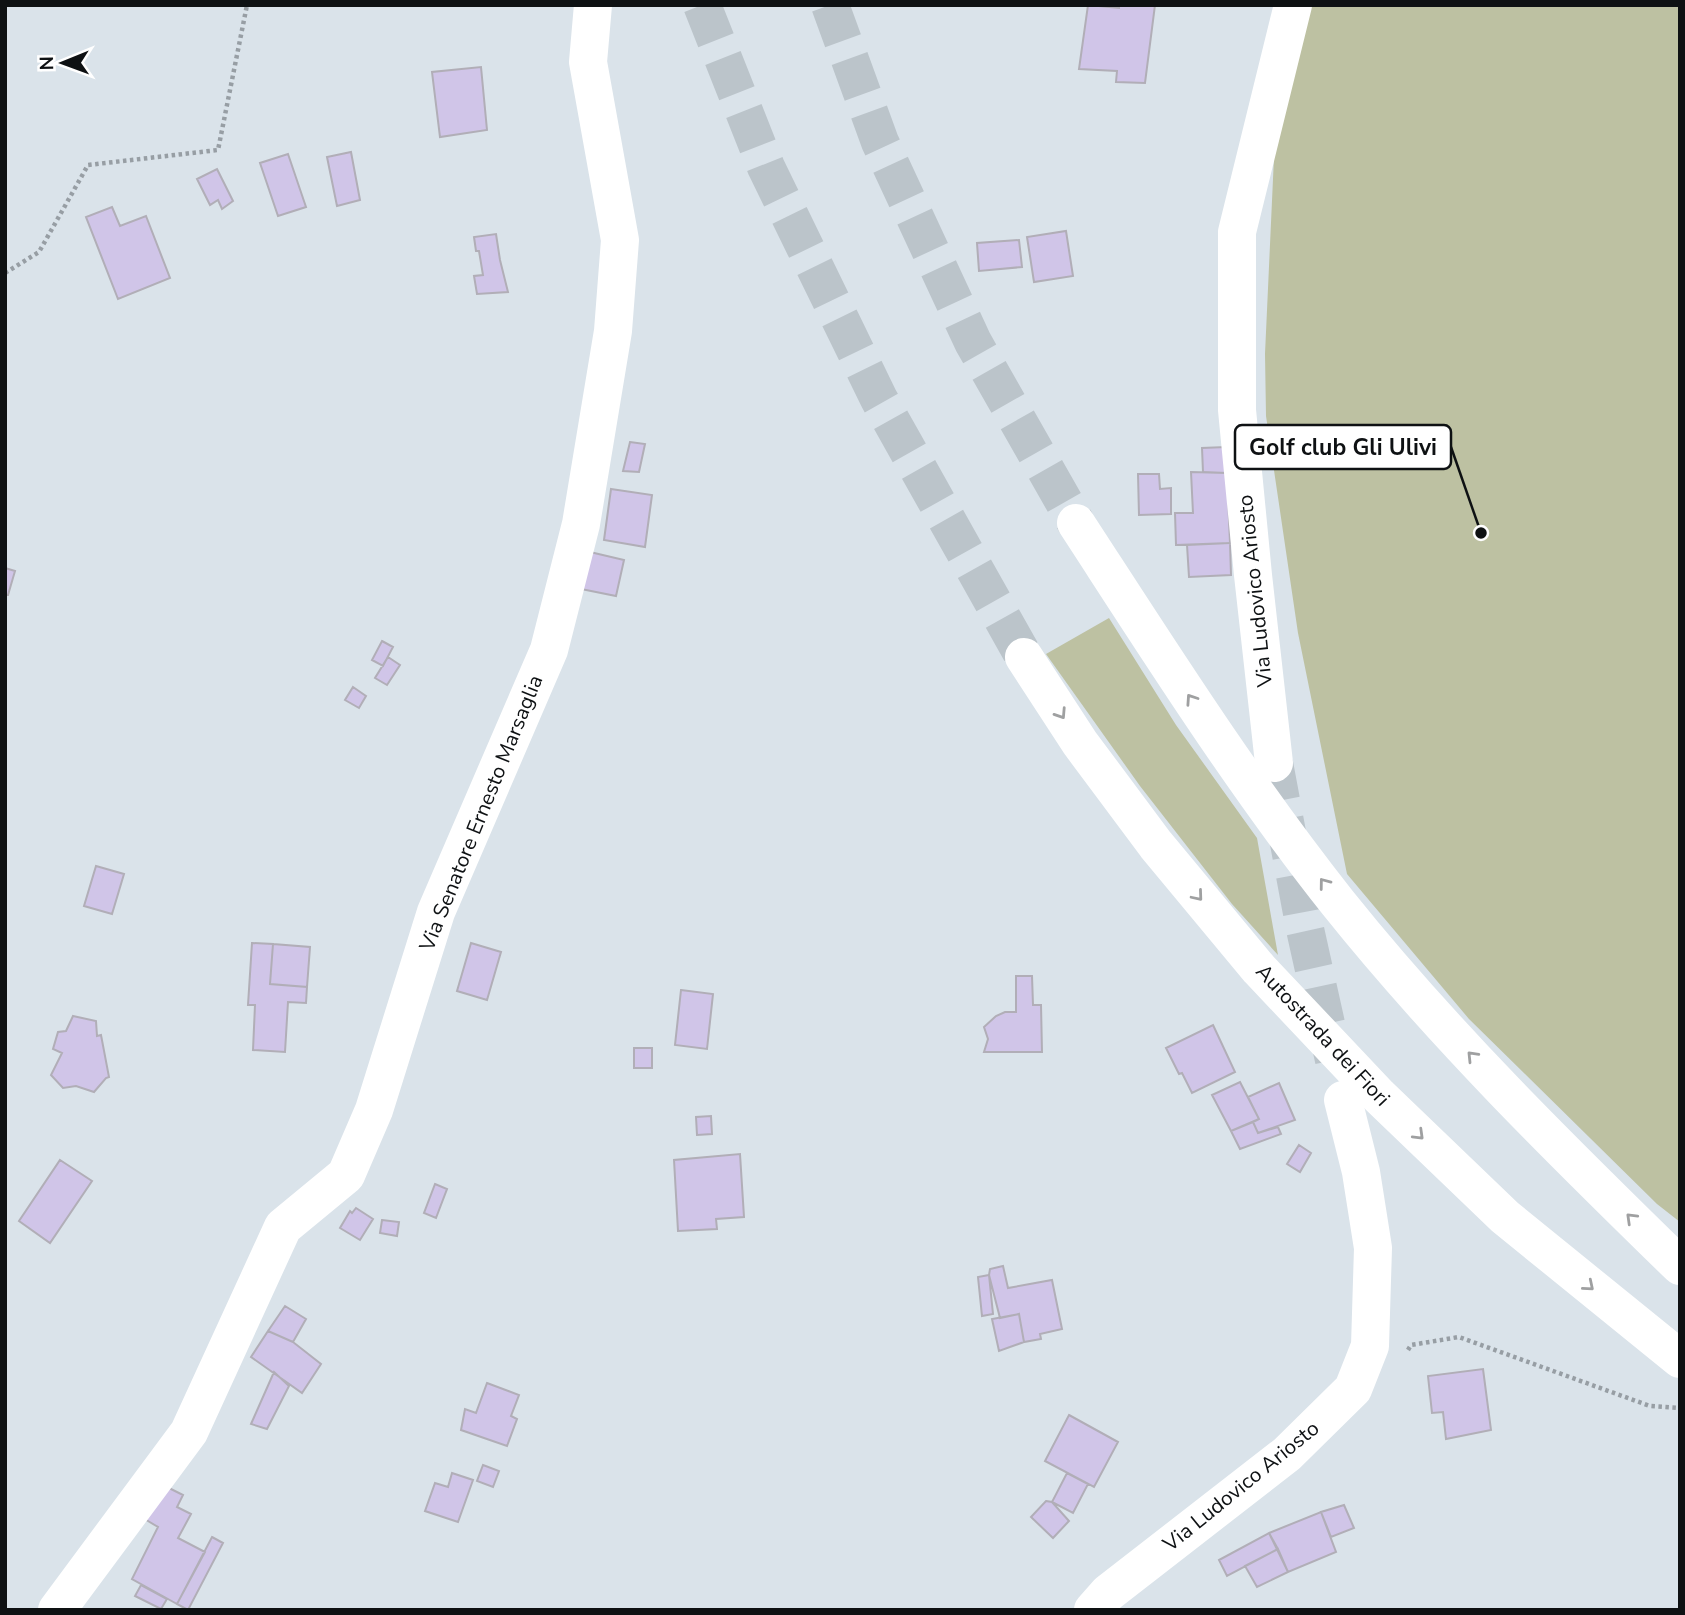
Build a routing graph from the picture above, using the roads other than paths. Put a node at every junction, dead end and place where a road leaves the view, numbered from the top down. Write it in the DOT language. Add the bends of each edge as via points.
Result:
graph roads {
  1 [pos="593,5"];
  2 [pos="1293,5"];
  3 [pos="1076,523"];
  4 [pos="1024,657"];
  5 [pos="1274,763"];
  6 [pos="1343,1100"];
  7 [pos="1680,1266"];
  8 [pos="1680,1359"];
  9 [pos="57,1610"];
  10 [pos="1093,1610"];
  1 -- 9 [label="main road, Via Senatore Ernesto Marsaglia" via="589,62 620,240 613,331 581,524 549,650 436,912 374,1110 345,1175 283,1227 189,1432"];
  2 -- 5 [label="main road, Via Ludovico Ariosto" via="1237,232 1237,410"];
  7 -- 3 [label="main road, one-way" via="1442,1024 1339,903 1233,762"];
  4 -- 8 [label="main road, Autostrada dei Fiori, one-way" via="1080,743 1149,835 1259,969 1379,1096 1506,1217"];
  6 -- 10 [label="main road, Via Ludovico Ariosto" via="1373,1248 1370,1346 1353,1389 1287,1454 1108,1593"];
}
